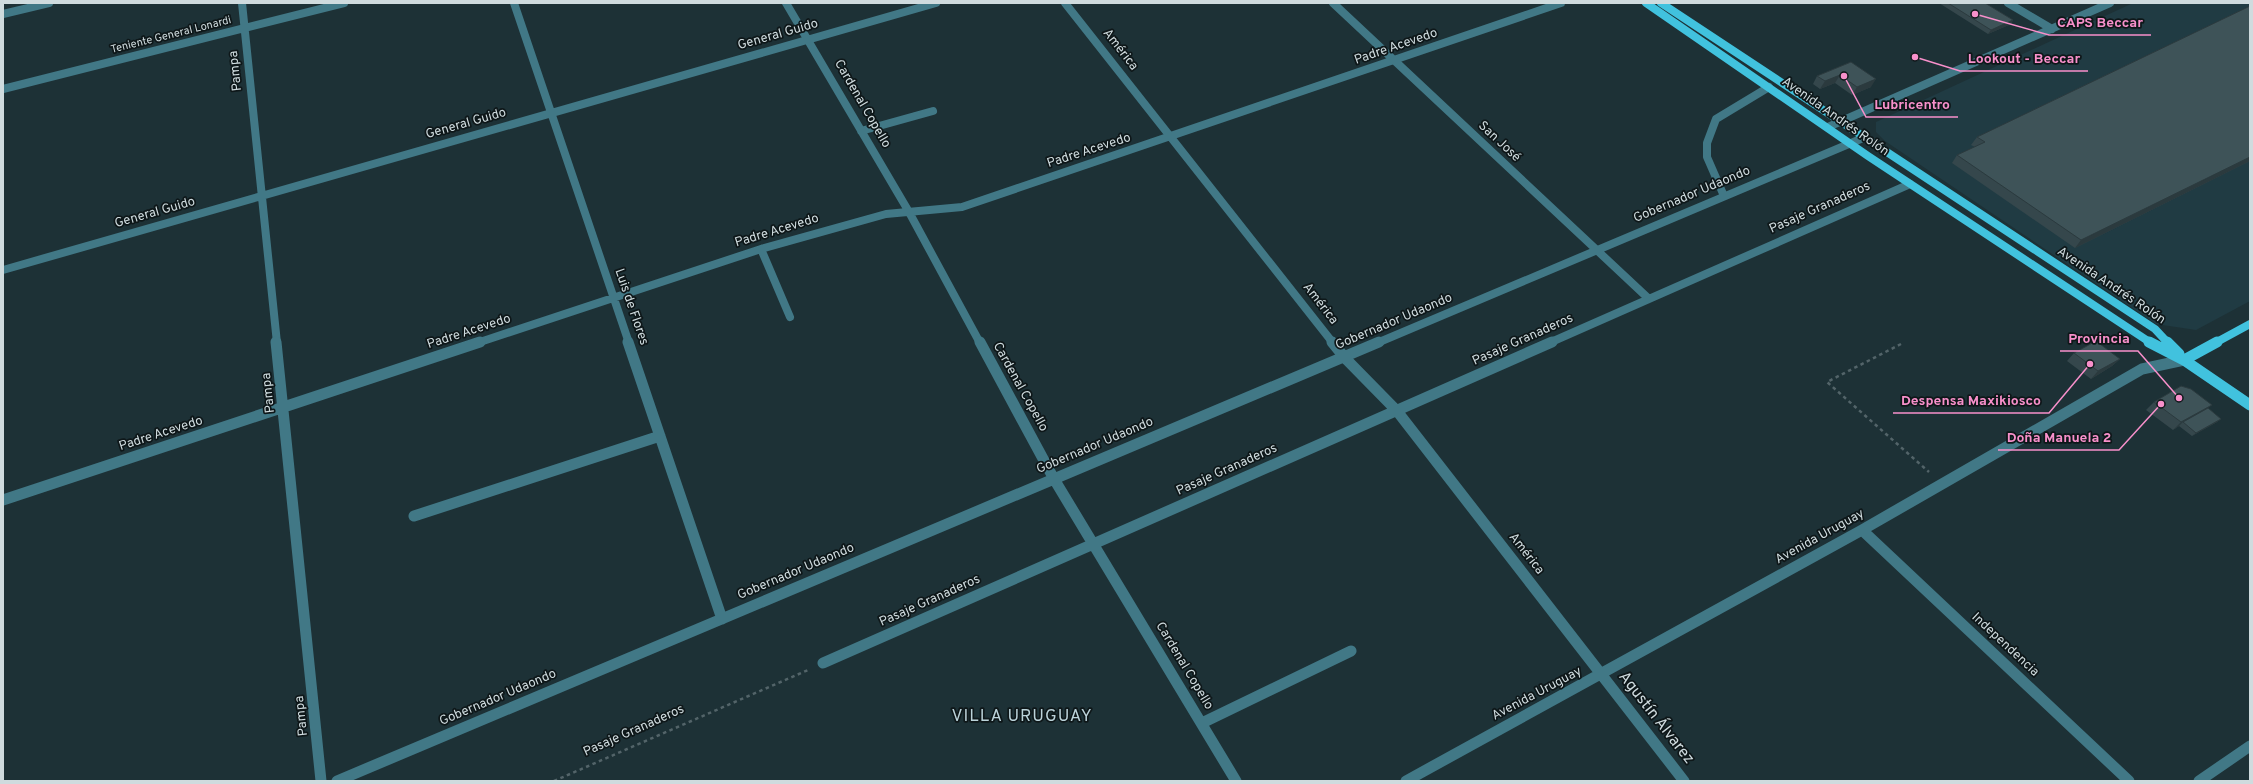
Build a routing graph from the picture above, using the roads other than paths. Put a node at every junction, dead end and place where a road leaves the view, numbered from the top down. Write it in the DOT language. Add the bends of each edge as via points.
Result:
graph roads {
  1 [pos="49,3"];
  2 [pos="242,3"];
  3 [pos="344,3"];
  4 [pos="514,3"];
  5 [pos="786,3"];
  6 [pos="936,3"];
  7 [pos="1065,3"];
  8 [pos="1333,3"];
  9 [pos="1561,3"];
  10 [pos="1646,3"];
  11 [pos="1661,3"];
  12 [pos="2008,3"];
  13 [pos="2110,3"];
  14 [pos="3,14"];
  15 [pos="245,28"];
  16 [pos="2052,28"];
  17 [pos="808,40"];
  18 [pos="1393,61"];
  19 [pos="1769,87"];
  20 [pos="3,89"];
  21 [pos="933,111"];
  22 [pos="552,113"];
  23 [pos="1839,122"];
  24 [pos="1828,127"];
  25 [pos="861,131"];
  26 [pos="1171,137"];
  27 [pos="1863,138"];
  28 [pos="1850,142"];
  29 [pos="1910,184"];
  30 [pos="262,196"];
  31 [pos="1724,196"];
  32 [pos="909,212"];
  33 [pos="761,249"];
  34 [pos="1596,251"];
  35 [pos="3,270"];
  36 [pos="614,298"];
  37 [pos="1649,299"];
  38 [pos="790,317"];
  39 [pos="2250,324"];
  40 [pos="1345,358"];
  41 [pos="2184,360"];
  42 [pos="2250,405"];
  43 [pos="283,407"];
  44 [pos="1397,411"];
  45 [pos="660,436"];
  46 [pos="1054,479"];
  47 [pos="3,500"];
  48 [pos="414,516"];
  49 [pos="1862,530"];
  50 [pos="1093,544"];
  51 [pos="722,619"];
  52 [pos="1351,651"];
  53 [pos="823,663"];
  54 [pos="1602,674"];
  55 [pos="1202,723"];
  56 [pos="2250,746"];
  57 [pos="322,781"];
  58 [pos="337,781"];
  59 [pos="1236,781"];
  60 [pos="1406,781"];
  61 [pos="1684,781"];
  62 [pos="2129,781"];
  63 [pos="2199,781"];
  1 -- 14 [label="street"];
  2 -- 15 [label="street, Pampa"];
  3 -- 15 [label="street, Teniente General Lonardi"];
  4 -- 22 [label="street, Luis de Flores"];
  5 -- 17 [label="street, Cardenal Copello"];
  6 -- 17 [label="street, General Guido"];
  7 -- 26 [label="street, América"];
  8 -- 18 [label="street, San José"];
  9 -- 18 [label="street, Padre Acevedo"];
  10 -- 19 [label="main road, Avenida Andrés Rolón"];
  11 -- 23 [label="main road, Avenida Andrés Rolón"];
  12 -- 16 [label="street"];
  13 -- 16 [label="street"];
  15 -- 20 [label="street, Teniente General Lonardi"];
  15 -- 30 [label="street, Pampa"];
  16 -- 23 [label="street"];
  17 -- 22 [label="street, General Guido"];
  17 -- 25 [label="street, Cardenal Copello"];
  18 -- 26 [label="street, Padre Acevedo"];
  18 -- 34 [label="street, San José"];
  19 -- 24 [label="main road, Avenida Andrés Rolón"];
  19 -- 31 [label="street" via="1716,119 1707,143 1707,157"];
  21 -- 25 [label="street"];
  22 -- 30 [label="street, General Guido"];
  22 -- 36 [label="street, Luis de Flores"];
  23 -- 24 [label="street"];
  23 -- 27 [label="main road, Avenida Andrés Rolón"];
  24 -- 28 [label="main road, Avenida Andrés Rolón"];
  25 -- 32 [label="street, Cardenal Copello"];
  26 -- 32 [label="street, Padre Acevedo" via="962,206"];
  26 -- 40 [label="street, América"];
  27 -- 28 [label="street, Gobernador Udaondo"];
  27 -- 41 [label="main road, Avenida Andrés Rolón" via="2154,329"];
  28 -- 29 [label="main road, Avenida Andrés Rolón"];
  28 -- 31 [label="street, Gobernador Udaondo"];
  29 -- 37 [label="street, Pasaje Granaderos"];
  29 -- 41 [label="main road, Avenida Andrés Rolón" via="2140,337"];
  30 -- 35 [label="street, General Guido"];
  30 -- 43 [label="street, Pampa"];
  31 -- 34 [label="street, Gobernador Udaondo"];
  32 -- 33 [label="street, Padre Acevedo" via="859,220"];
  32 -- 46 [label="street, Cardenal Copello"];
  33 -- 36 [label="street, Padre Acevedo"];
  33 -- 38 [label="street"];
  34 -- 37 [label="street, San José"];
  34 -- 40 [label="street, Gobernador Udaondo"];
  36 -- 43 [label="street, Padre Acevedo"];
  36 -- 45 [label="street, Luis de Flores"];
  37 -- 44 [label="street, Pasaje Granaderos"];
  39 -- 41 [label="main road, Avenida Uruguay"];
  40 -- 44 [label="street, América"];
  40 -- 46 [label="street, Gobernador Udaondo"];
  41 -- 42 [label="main road"];
  41 -- 49 [label="street, Avenida Uruguay" via="2142,369"];
  43 -- 47 [label="street, Padre Acevedo"];
  43 -- 57 [label="street, Pampa"];
  44 -- 50 [label="street, Pasaje Granaderos"];
  44 -- 54 [label="street, América"];
  45 -- 48 [label="street"];
  45 -- 51 [label="street, Luis de Flores"];
  46 -- 50 [label="street, Cardenal Copello"];
  46 -- 51 [label="street, Gobernador Udaondo"];
  49 -- 54 [label="street, Avenida Uruguay"];
  49 -- 62 [label="street, Independencia"];
  50 -- 53 [label="street, Pasaje Granaderos"];
  50 -- 55 [label="street, Cardenal Copello"];
  51 -- 58 [label="street, Gobernador Udaondo"];
  52 -- 55 [label="street"];
  54 -- 60 [label="street, Avenida Uruguay"];
  54 -- 61 [label="street, Agustín Álvarez" via="1614,693"];
  55 -- 59 [label="street, Cardenal Copello"];
  56 -- 63 [label="street"];
}
